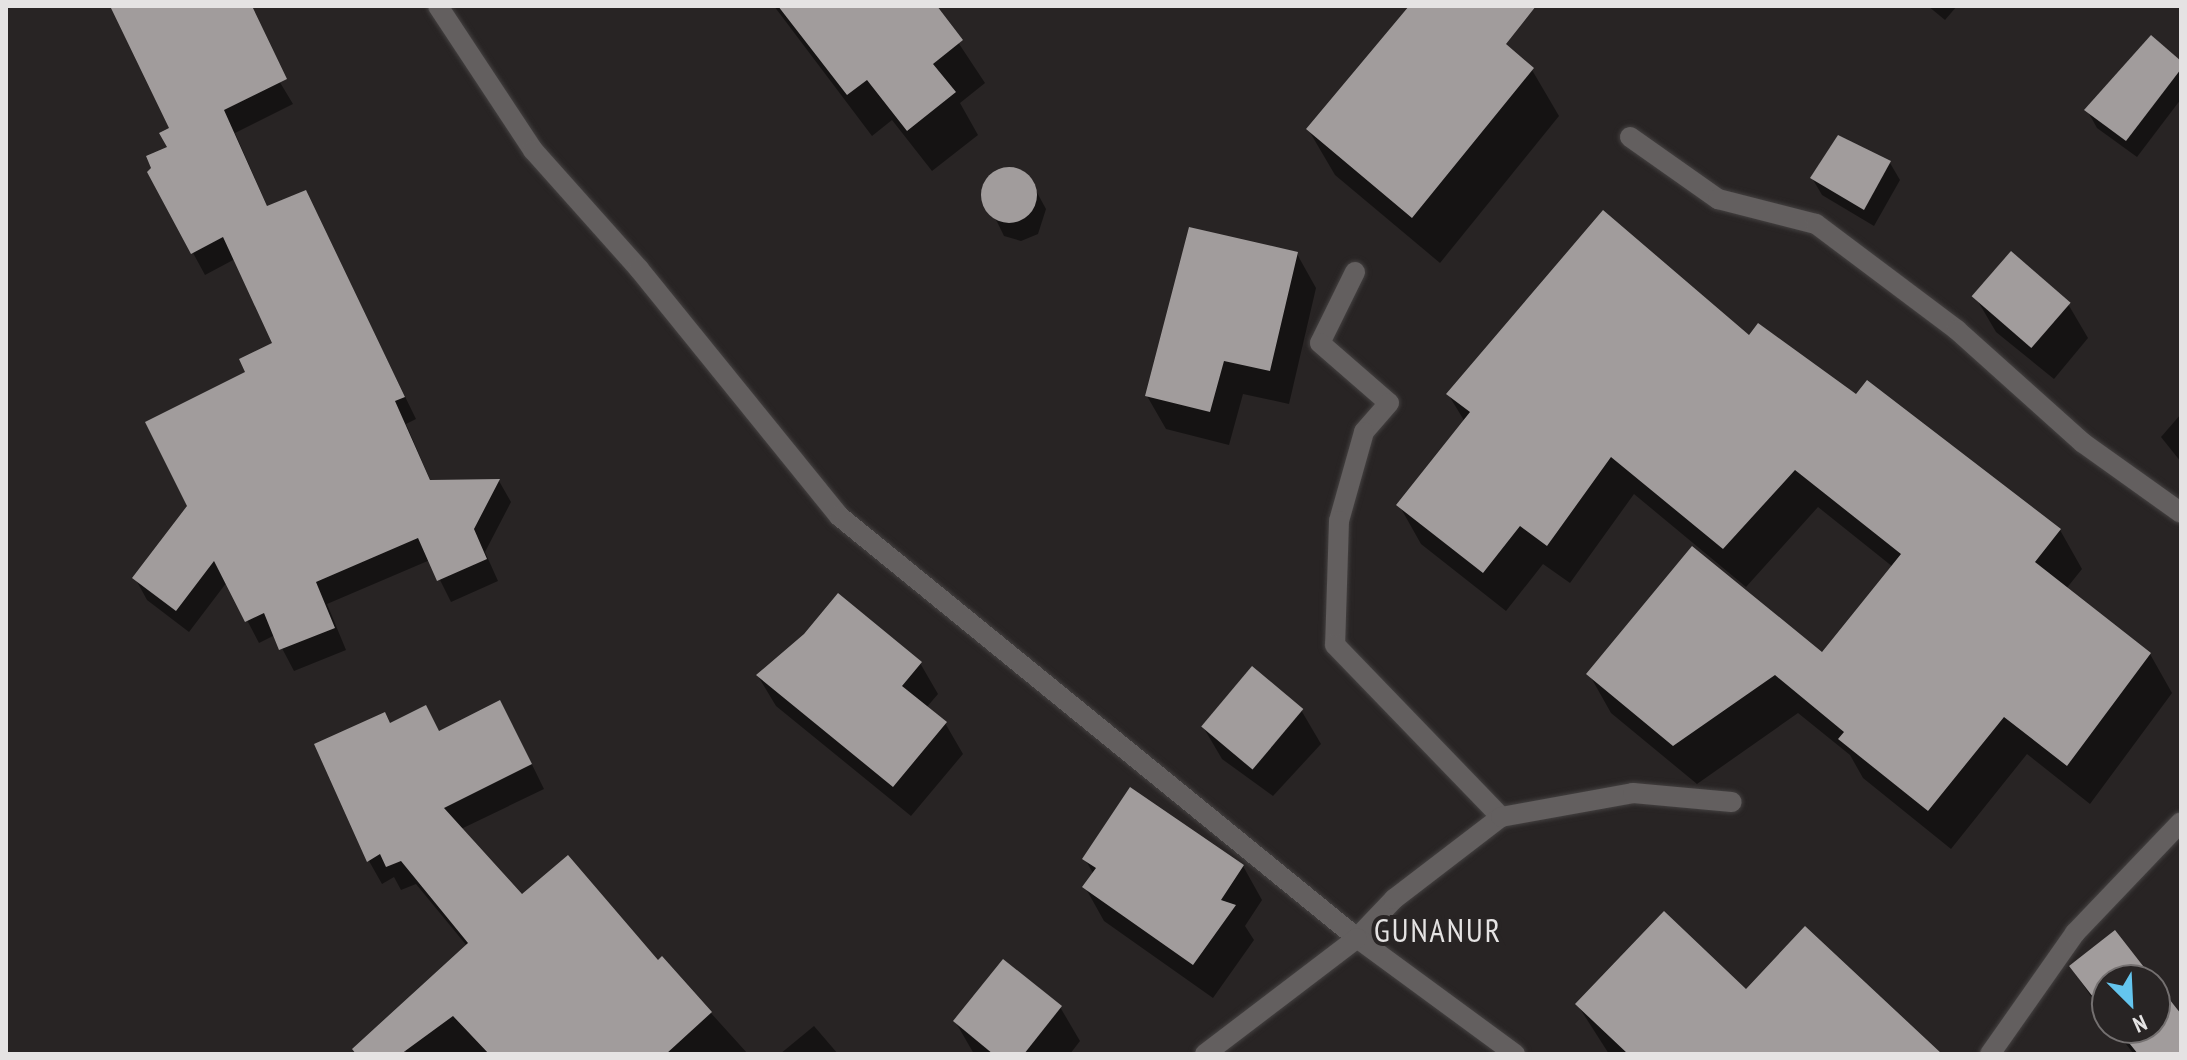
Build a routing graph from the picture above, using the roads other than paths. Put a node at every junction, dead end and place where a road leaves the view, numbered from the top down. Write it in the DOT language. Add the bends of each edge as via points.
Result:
graph roads {
  1 [pos="438,6"];
  2 [pos="1630,137"];
  3 [pos="1355,272"];
  4 [pos="2181,513"];
  5 [pos="1732,802"];
  6 [pos="1501,817"];
  7 [pos="2181,822"];
  8 [pos="1357,938"];
  9 [pos="1205,1054"];
  10 [pos="1515,1054"];
  11 [pos="1990,1054"];
  1 -- 8 [label="street" via="533,150 639,269 839,516"];
  2 -- 4 [label="street" via="1718,199 1816,224 1957,330 2083,443"];
  3 -- 6 [label="street" via="1320,343 1389,403 1364,432 1339,521 1335,645"];
  5 -- 6 [label="street" via="1633,793"];
  6 -- 8 [label="street" via="1394,899"];
  7 -- 11 [label="street" via="2075,933"];
  8 -- 9 [label="street"];
  8 -- 10 [label="street"];
}
